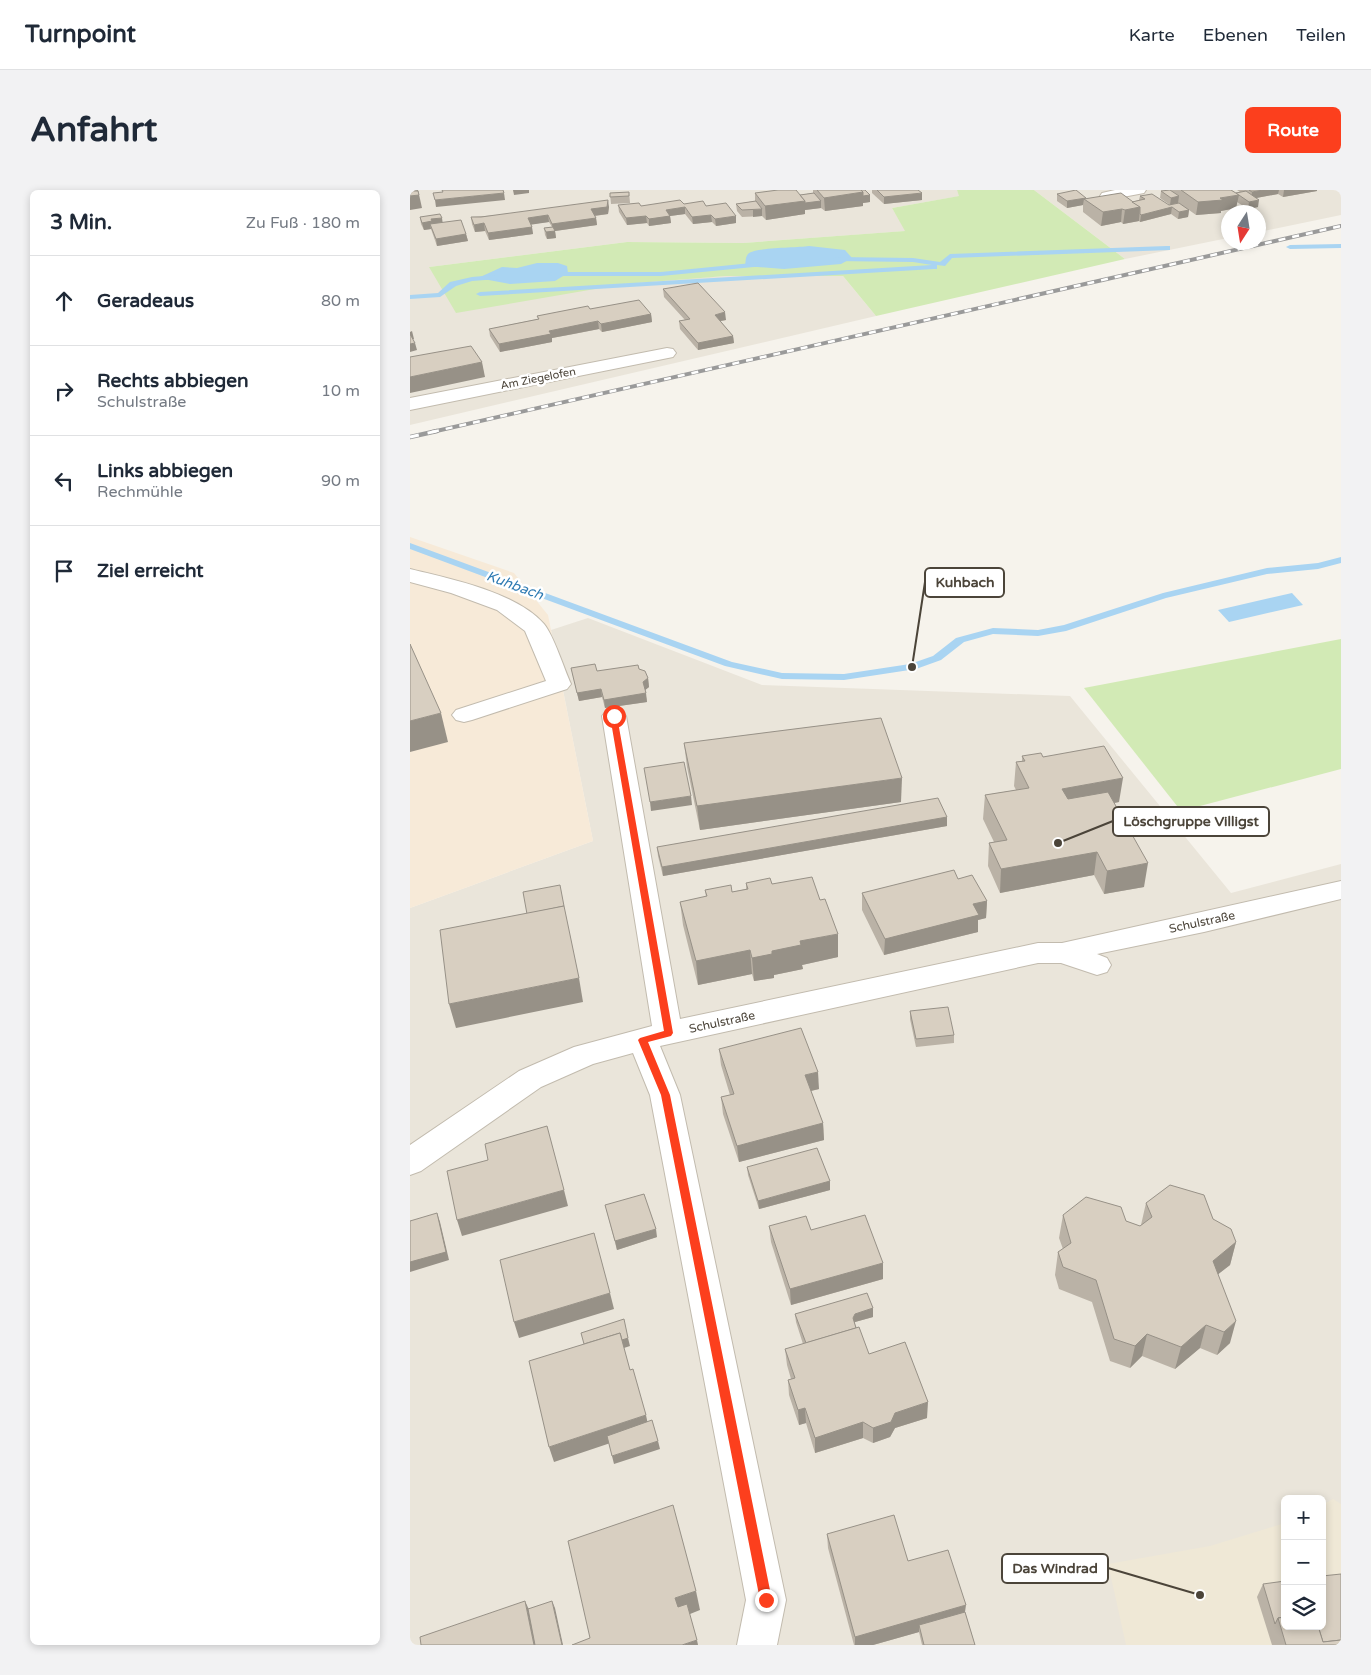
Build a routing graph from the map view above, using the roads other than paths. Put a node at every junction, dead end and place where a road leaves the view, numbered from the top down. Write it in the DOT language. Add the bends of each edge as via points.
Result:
graph roads {
  1 [pos="1139,190"];
  2 [pos="1107,196"];
  3 [pos="666,353"];
  4 [pos="410,404"];
  5 [pos="410,575"];
  6 [pos="464,715"];
  7 [pos="614,716"];
  8 [pos="1341,890"];
  9 [pos="1062,953"];
  10 [pos="1097,965"];
  11 [pos="655,1037"];
  12 [pos="410,1162"];
  13 [pos="757,1645"];
  1 -- 2 [label="street"];
  3 -- 4 [label="street, Am Ziegelofen"];
  5 -- 6 [label="street" via="505,605 535,628 560,684"];
  7 -- 11 [label="street"];
  8 -- 9 [label="street, Schulstraße"];
  9 -- 10 [label="street, Schulstraße"];
  9 -- 11 [label="street, Schulstraße" via="1038,952"];
  11 -- 12 [label="street, Schulstraße" via="585,1055 530,1079"];
  11 -- 13 [label="street" via="766,1600"];
}
